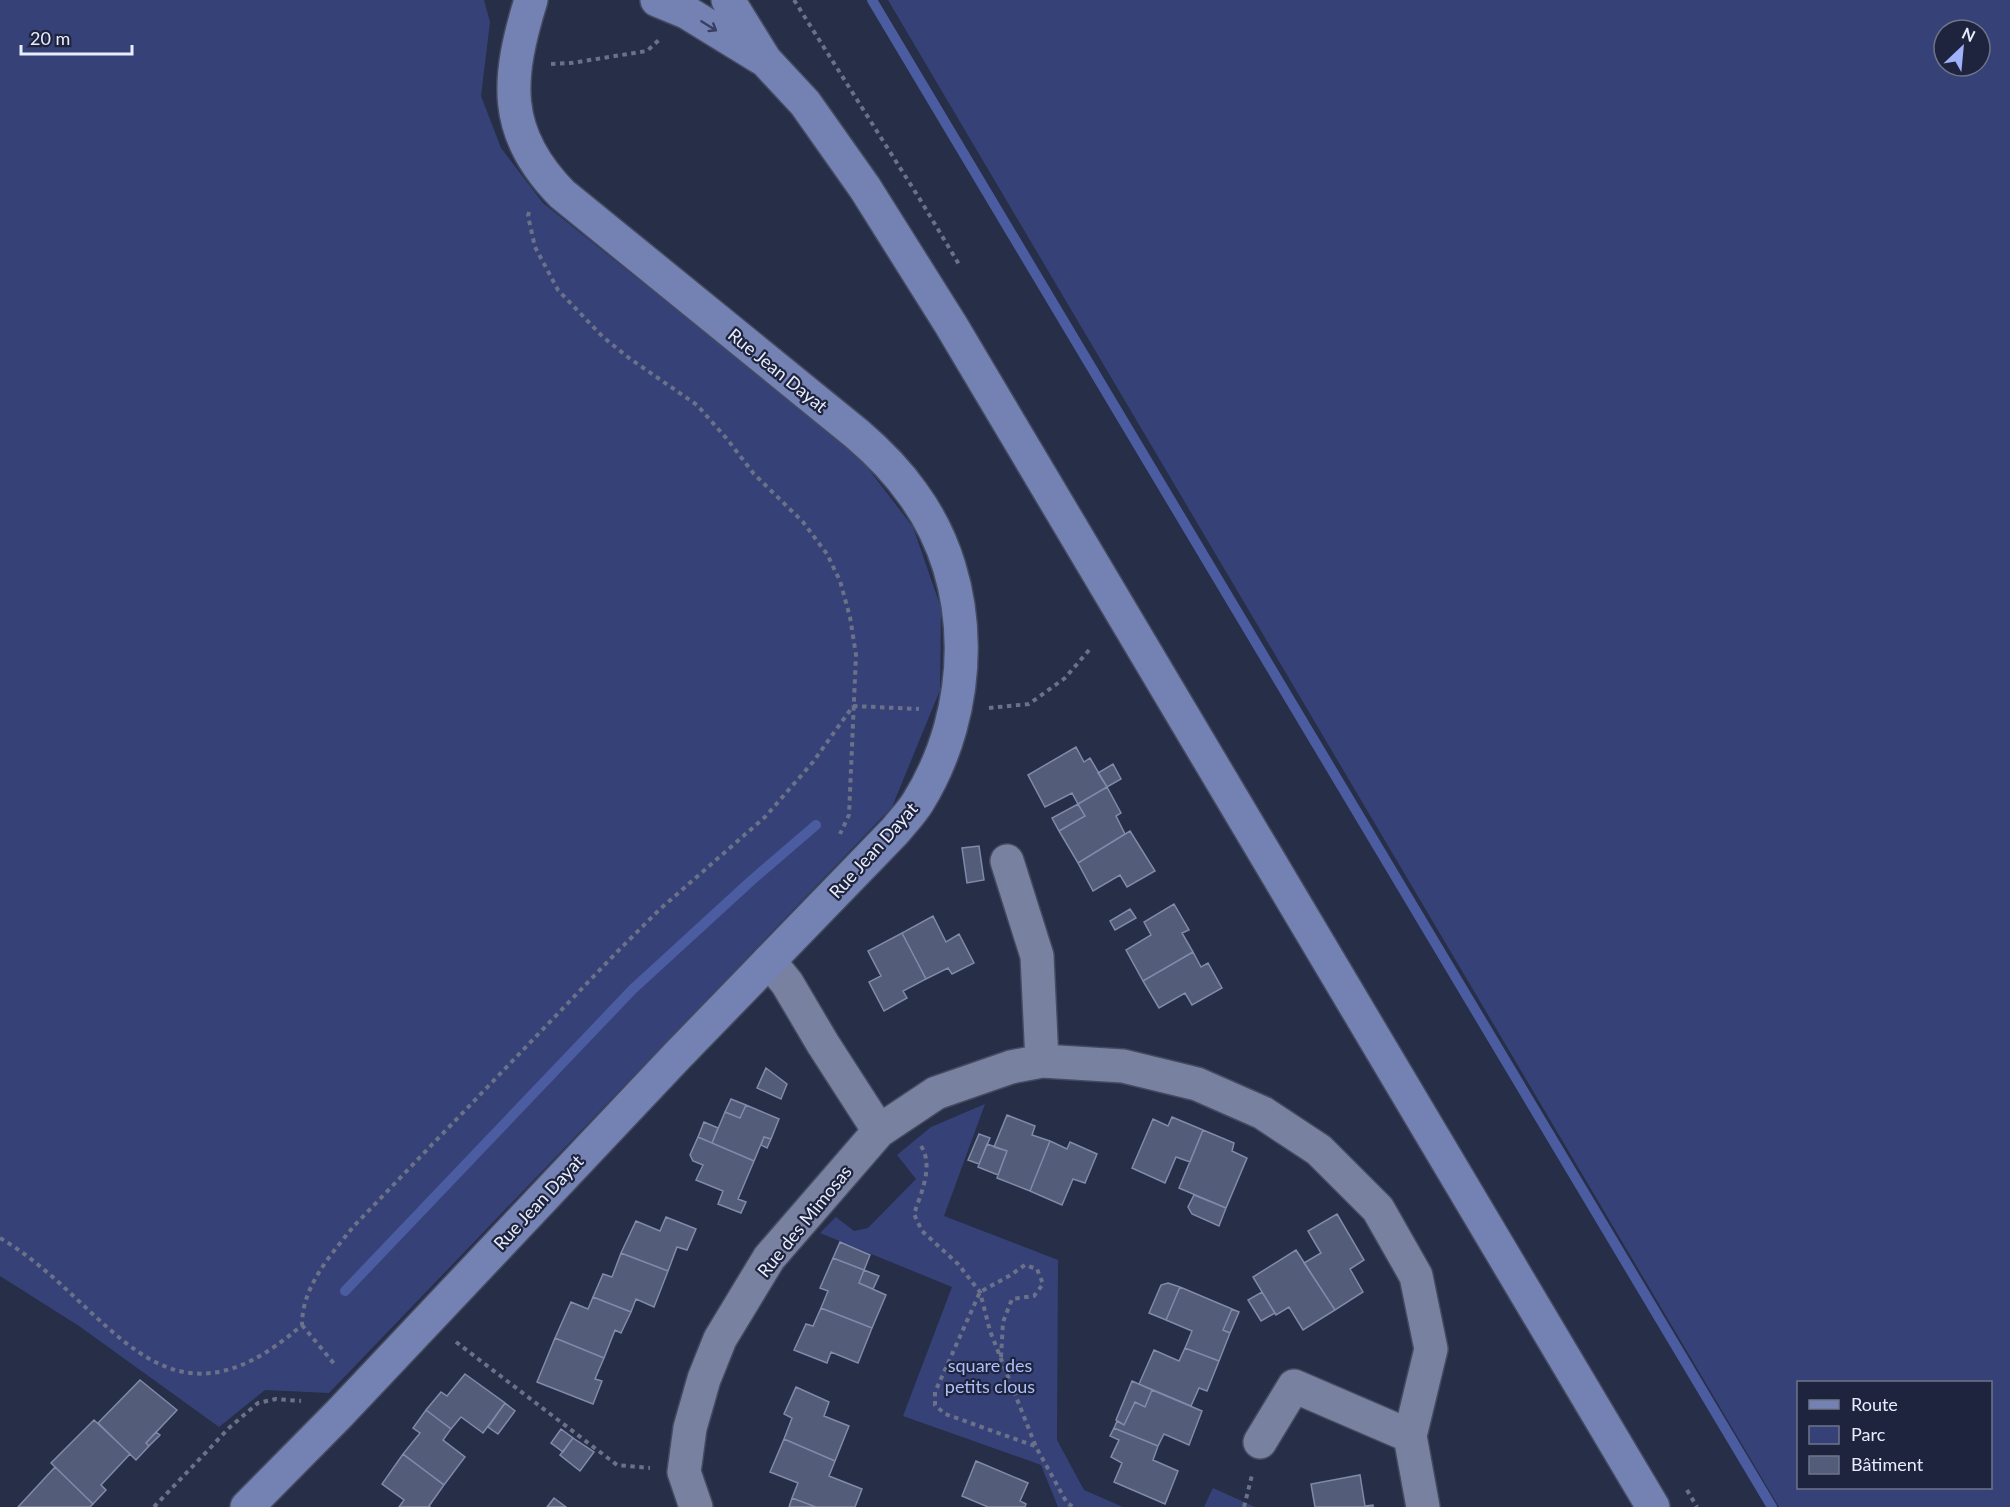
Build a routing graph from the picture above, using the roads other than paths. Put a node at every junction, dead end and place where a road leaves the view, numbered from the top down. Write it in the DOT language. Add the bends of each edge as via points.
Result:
graph roads {
  1 [pos="531,0"];
  2 [pos="728,0"];
  3 [pos="671,6"];
  4 [pos="765,60"];
  5 [pos="1007,861"];
  6 [pos="769,961"];
  7 [pos="1042,1061"];
  8 [pos="891,1123"];
  9 [pos="1410,1436"];
  10 [pos="1260,1442"];
  11 [pos="248,1507"];
  12 [pos="696,1507"];
  13 [pos="1423,1507"];
  14 [pos="1653,1507"];
  1 -- 6 [label="street, Rue Jean Dayat" via="515,66 513,99 517,124 543,175 888,461 934,530 955,588 962,645 958,693 942,754 930,781 895,831"];
  2 -- 4 [label="street"];
  3 -- 4 [label="street, one-way"];
  4 -- 14 [label="street" via="805,103 865,188 951,325"];
  5 -- 7 [label="street" via="1037,956"];
  6 -- 8 [label="street" via="787,982 824,1044"];
  6 -- 11 [label="street, Rue Jean Dayat"];
  7 -- 8 [label="street, Rue des Mimosas" via="1011,1067 936,1094"];
  7 -- 9 [label="street, Rue des Mimosas" via="1123,1066 1208,1088 1263,1113 1318,1150 1378,1209 1416,1276 1431,1349"];
  8 -- 12 [label="street, Rue des Mimosas" via="769,1258 720,1339 690,1428 684,1472"];
  9 -- 10 [label="street" via="1294,1386"];
  9 -- 13 [label="street"];
}
